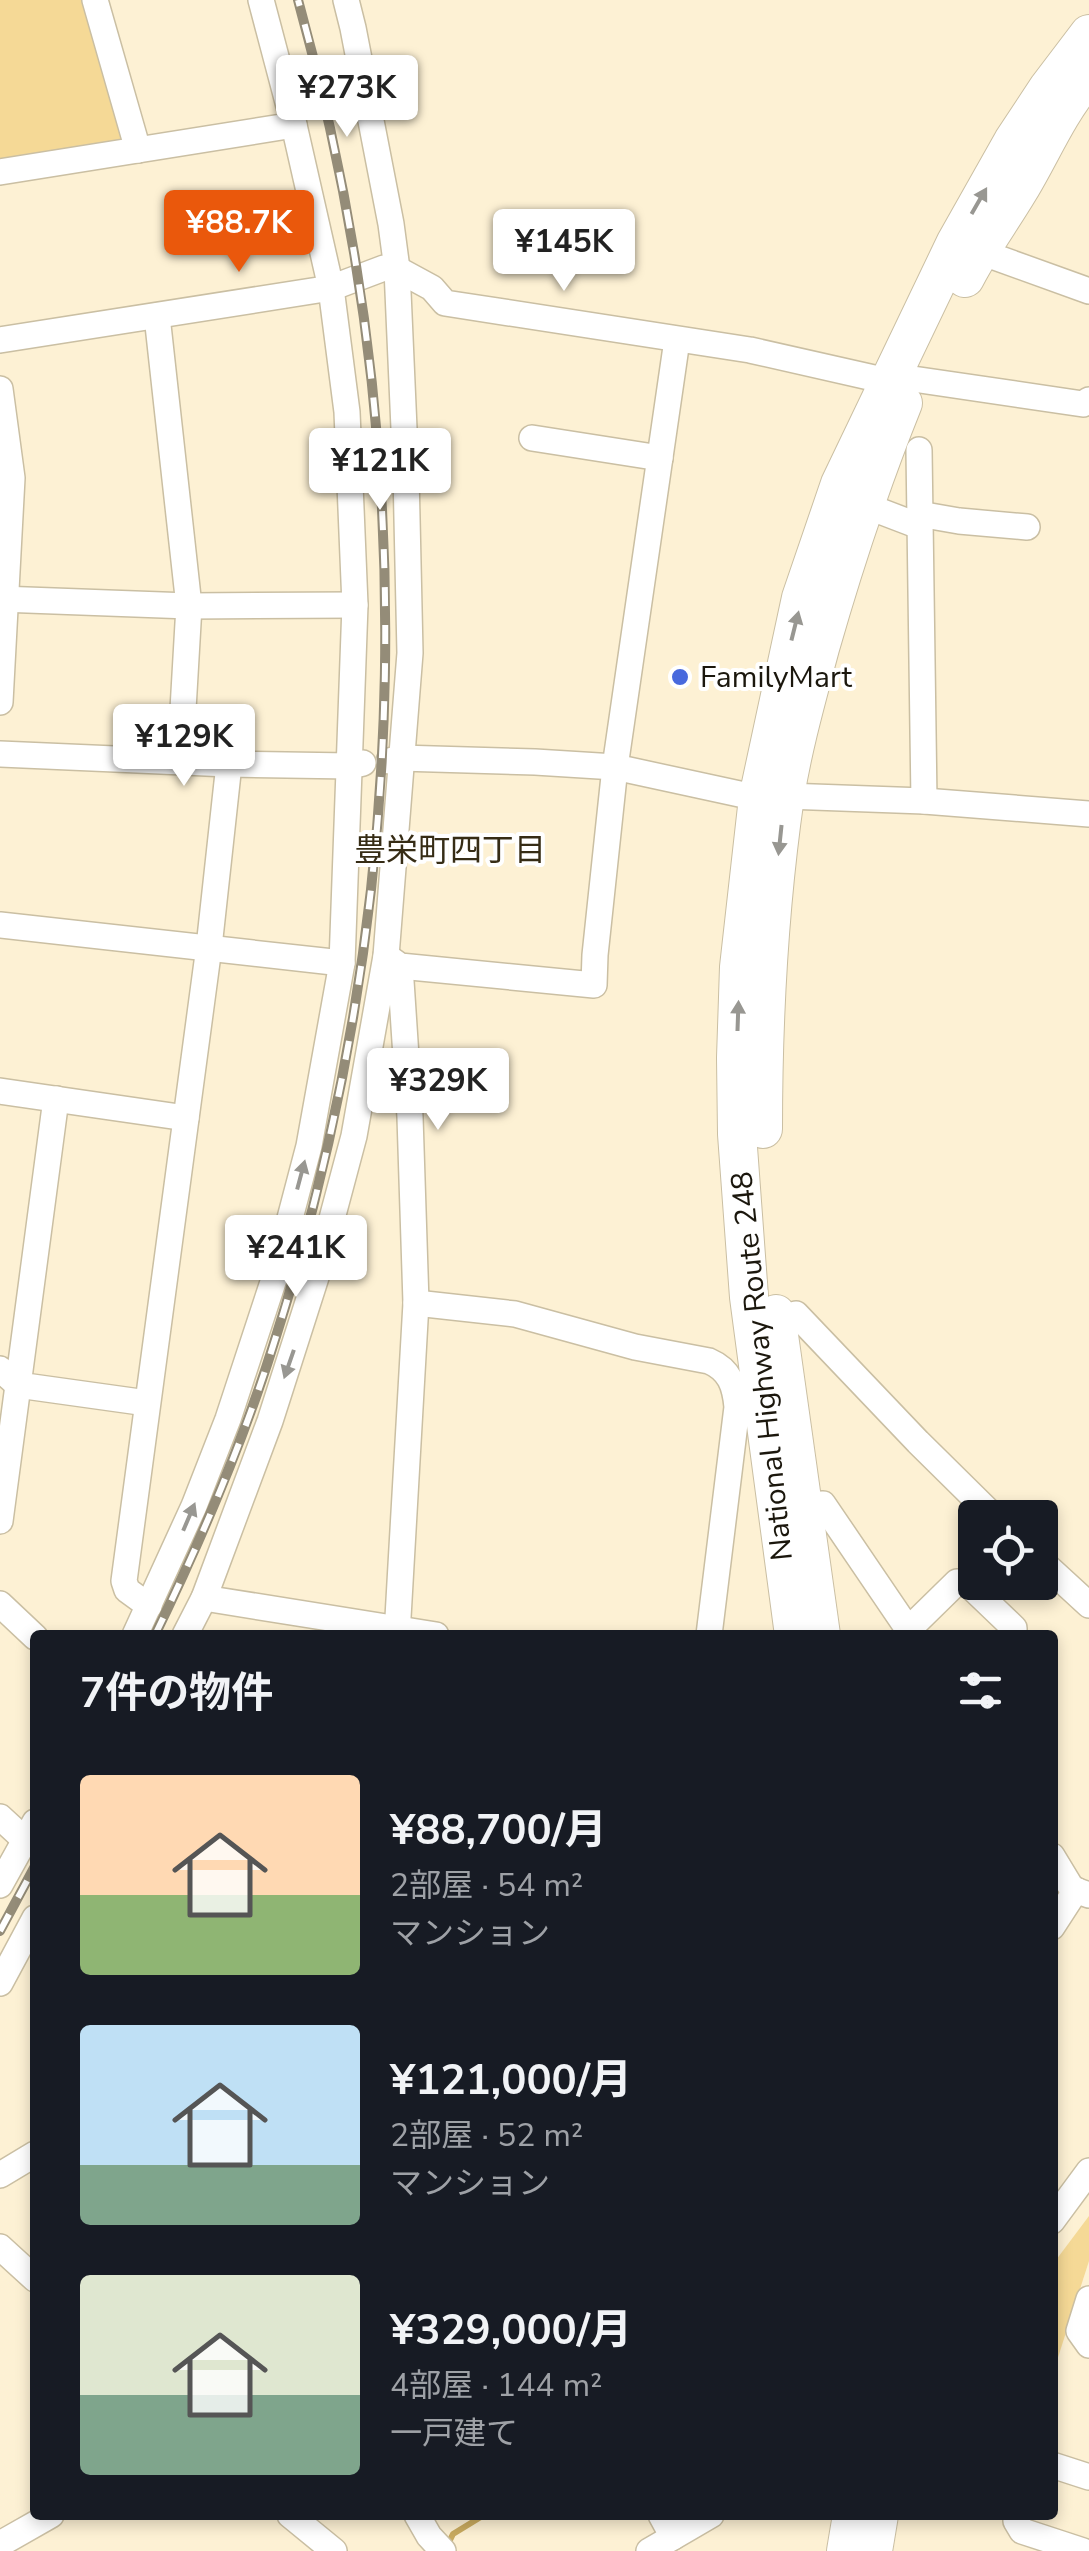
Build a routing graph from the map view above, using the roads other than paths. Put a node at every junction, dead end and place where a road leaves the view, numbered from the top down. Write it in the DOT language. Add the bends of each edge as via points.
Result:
graph roads {
  1 [pos="95,0"];
  2 [pos="261,0"];
  3 [pos="346,0"];
  4 [pos="1089,34"];
  5 [pos="1089,76"];
  6 [pos="294,125"];
  7 [pos="138,150"];
  8 [pos="0,172"];
  9 [pos="967,247"];
  10 [pos="397,269"];
  11 [pos="331,288"];
  12 [pos="1089,291"];
  13 [pos="157,316"];
  14 [pos="0,340"];
  15 [pos="677,340"];
  16 [pos="900,380"];
  17 [pos="0,389"];
  18 [pos="1089,400"];
  19 [pos="532,438"];
  20 [pos="919,450"];
  21 [pos="660,458"];
  22 [pos="864,505"];
  23 [pos="919,520"];
  24 [pos="1028,527"];
  25 [pos="3,599"];
  26 [pos="355,604"];
  27 [pos="189,606"];
  28 [pos="0,702"];
  29 [pos="0,754"];
  30 [pos="395,759"];
  31 [pos="180,761"];
  32 [pos="229,764"];
  33 [pos="356,764"];
  34 [pos="616,768"];
  35 [pos="772,797"];
  36 [pos="924,801"];
  37 [pos="1089,814"];
  38 [pos="0,924"];
  39 [pos="210,948"];
  40 [pos="393,961"];
  41 [pos="342,963"];
  42 [pos="0,1091"];
  43 [pos="56,1098"];
  44 [pos="186,1118"];
  45 [pos="416,1303"];
  46 [pos="796,1314"];
  47 [pos="9,1377"];
  48 [pos="147,1404"];
  49 [pos="749,1405"];
  50 [pos="977,1500"];
  51 [pos="803,1505"];
  52 [pos="0,1521"];
  53 [pos="1058,1577"];
  54 [pos="204,1598"];
  55 [pos="0,1604"];
  56 [pos="1089,1605"];
  57 [pos="149,1606"];
  58 [pos="138,1630"];
  59 [pos="188,1630"];
  60 [pos="386,1630"];
  61 [pos="397,1630"];
  62 [pos="710,1630"];
  63 [pos="793,1630"];
  64 [pos="820,1630"];
  65 [pos="909,1630"];
  66 [pos="912,1630"];
  67 [pos="1014,1630"];
  68 [pos="30,1631"];
  69 [pos="0,1817"];
  70 [pos="30,1831"];
  71 [pos="1058,1864"];
  72 [pos="0,1884"];
  73 [pos="1079,1891"];
  74 [pos="1058,1918"];
  75 [pos="30,1927"];
  76 [pos="0,1983"];
  77 [pos="30,2157"];
  78 [pos="1089,2171"];
  79 [pos="0,2175"];
  80 [pos="1058,2213"];
  81 [pos="0,2247"];
  82 [pos="30,2275"];
  83 [pos="1089,2299"];
  84 [pos="1089,2345"];
  85 [pos="1058,2467"];
  86 [pos="1089,2477"];
  87 [pos="42,2520"];
  88 [pos="296,2520"];
  89 [pos="420,2520"];
  90 [pos="851,2520"];
  91 [pos="878,2520"];
  92 [pos="1016,2520"];
  93 [pos="667,2526"];
  94 [pos="0,2544"];
  95 [pos="334,2551"];
  96 [pos="443,2551"];
  97 [pos="649,2551"];
  98 [pos="846,2551"];
  99 [pos="873,2551"];
  100 [pos="1082,2551"];
  1 -- 7 [label="street"];
  2 -- 6 [label="street"];
  3 -- 10 [label="street"];
  9 -- 4 [label="highway, National Highway Route 248, one-way" via="1013,141"];
  5 -- 9 [label="highway, National Highway Route 248" via="1020,189"];
  6 -- 7 [label="street"];
  6 -- 11 [label="street"];
  7 -- 8 [label="street"];
  9 -- 12 [label="street"];
  9 -- 16 [label="highway, National Highway Route 248"];
  10 -- 11 [label="street"];
  10 -- 15 [label="street" via="445,303"];
  10 -- 30 [label="street" via="410,653"];
  11 -- 13 [label="street"];
  11 -- 26 [label="street" via="347,412"];
  13 -- 14 [label="street"];
  13 -- 27 [label="street"];
  15 -- 16 [label="street"];
  15 -- 21 [label="street"];
  16 -- 18 [label="street"];
  16 -- 22 [label="highway, National Highway Route 248"];
  35 -- 16 [label="highway, National Highway Route 248, one-way" via="802,598 840,484"];
  17 -- 25 [label="street" via="12,478"];
  19 -- 21 [label="street"];
  20 -- 23 [label="street"];
  21 -- 34 [label="street"];
  22 -- 23 [label="street"];
  22 -- 35 [label="highway, National Highway Route 248"];
  23 -- 24 [label="street"];
  23 -- 36 [label="street"];
  25 -- 27 [label="street"];
  25 -- 28 [label="street"];
  26 -- 27 [label="street"];
  26 -- 33 [label="street"];
  27 -- 31 [label="street"];
  29 -- 31 [label="street"];
  30 -- 34 [label="street"];
  30 -- 40 [label="street"];
  31 -- 32 [label="street"];
  32 -- 33 [label="street"];
  32 -- 39 [label="street"];
  33 -- 41 [label="street"];
  34 -- 35 [label="street"];
  34 -- 40 [label="street" via="594,985"];
  35 -- 36 [label="street"];
  49 -- 35 [label="highway, National Highway Route 248, one-way" via="736,1058 740,968"];
  35 -- 51 [label="highway, National Highway Route 248, one-way" via="763,1153"];
  36 -- 37 [label="street"];
  38 -- 39 [label="street"];
  39 -- 41 [label="street"];
  39 -- 44 [label="street"];
  40 -- 45 [label="street" via="410,1117"];
  40 -- 54 [label="street, one-way" via="318,1271"];
  57 -- 41 [label="street, one-way" via="228,1419 274,1279 309,1146"];
  42 -- 43 [label="street"];
  43 -- 44 [label="street"];
  43 -- 47 [label="street"];
  44 -- 48 [label="street"];
  45 -- 49 [label="street" via="515,1314 710,1361"];
  45 -- 61 [label="street"];
  46 -- 50 [label="street"];
  47 -- 48 [label="street"];
  47 -- 52 [label="street"];
  48 -- 57 [label="street" via="124,1581"];
  49 -- 62 [label="street"];
  49 -- 63 [label="highway, National Highway Route 248"];
  51 -- 64 [label="highway, National Highway Route 248"];
  51 -- 65 [label="street" via="822,1504"];
  53 -- 56 [label="street"];
  54 -- 59 [label="street"];
  54 -- 60 [label="street"];
  55 -- 68 [label="street"];
  57 -- 58 [label="street"];
  66 -- 67 [label="street" via="957,1582 966,1583"];
  69 -- 70 [label="street"];
  70 -- 72 [label="street"];
  71 -- 73 [label="street"];
  73 -- 74 [label="street"];
  75 -- 76 [label="street"];
  77 -- 79 [label="street"];
  78 -- 80 [label="street"];
  81 -- 82 [label="street"];
  83 -- 84 [label="street" via="1078,2332"];
  85 -- 86 [label="street"];
  87 -- 94 [label="street"];
  88 -- 95 [label="street"];
  89 -- 96 [label="street"];
  90 -- 98 [label="highway"];
  91 -- 99 [label="highway"];
  92 -- 100 [label="street" via="1022,2531"];
  93 -- 97 [label="street"];
}
